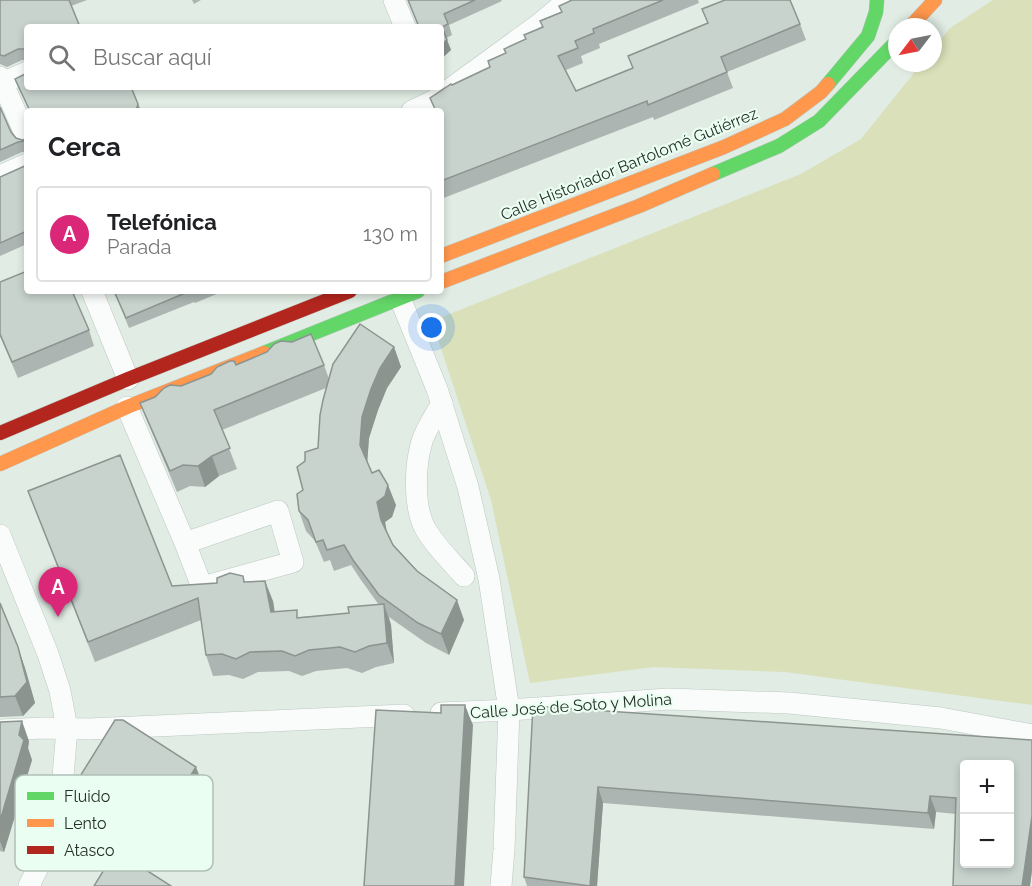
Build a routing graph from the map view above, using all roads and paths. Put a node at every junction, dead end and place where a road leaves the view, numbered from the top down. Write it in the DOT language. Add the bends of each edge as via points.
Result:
graph roads {
  1 [pos="394,0"];
  2 [pos="568,0"];
  3 [pos="877,0"];
  4 [pos="936,0"];
  5 [pos="919,18"];
  6 [pos="404,24"];
  7 [pos="888,50"];
  8 [pos="24,73"];
  9 [pos="1,81"];
  10 [pos="444,86"];
  11 [pos="432,94"];
  12 [pos="416,108"];
  13 [pos="24,131"];
  14 [pos="24,165"];
  15 [pos="0,176"];
  16 [pos="444,255"];
  17 [pos="444,281"];
  18 [pos="93,294"];
  19 [pos="342,294"];
  20 [pos="409,294"];
  21 [pos="128,379"];
  22 [pos="442,403"];
  23 [pos="127,407"];
  24 [pos="0,433"];
  25 [pos="0,464"];
  26 [pos="0,535"];
  27 [pos="185,543"];
  28 [pos="464,576"];
  29 [pos="509,710"];
  30 [pos="67,728"];
  31 [pos="0,730"];
  32 [pos="1032,735"];
  33 [pos="63,775"];
  34 [pos="36,871"];
  35 [pos="29,886"];
  36 [pos="501,886"];
  1 -- 6 [label="street"];
  2 -- 10 [label="street" via="538,25"];
  3 -- 16 [label="street, Calle Historiador Bartolomé Gutiérrez" via="868,36 821,92 785,119 724,147"];
  4 -- 5 [label="street"];
  7 -- 17 [label="street" via="819,121 779,146 648,203"];
  8 -- 9 [label="street"];
  9 -- 13 [label="street"];
  11 -- 12 [label="street"];
  14 -- 15 [label="street"];
  18 -- 21 [label="street"];
  19 -- 21 [label="street"];
  20 -- 22 [label="street"];
  20 -- 23 [label="street"];
  21 -- 24 [label="street"];
  22 -- 28 [label="street" via="421,444 417,499 423,524 442,553"];
  22 -- 29 [label="street" via="468,488 489,579"];
  23 -- 25 [label="street"];
  23 -- 27 [label="street"];
  26 -- 30 [label="street" via="48,654"];
  27 -- 27 [label="street" via="202,587 293,562 278,512"];
  29 -- 30 [label="street, Calle José de Soto y Molina"];
  29 -- 32 [label="street, Calle José de Soto y Molina" via="668,699 789,703 941,718"];
  29 -- 36 [label="street"];
  30 -- 31 [label="street, Calle José de Soto y Molina"];
  30 -- 33 [label="street"];
  34 -- 35 [label="street"];
}
